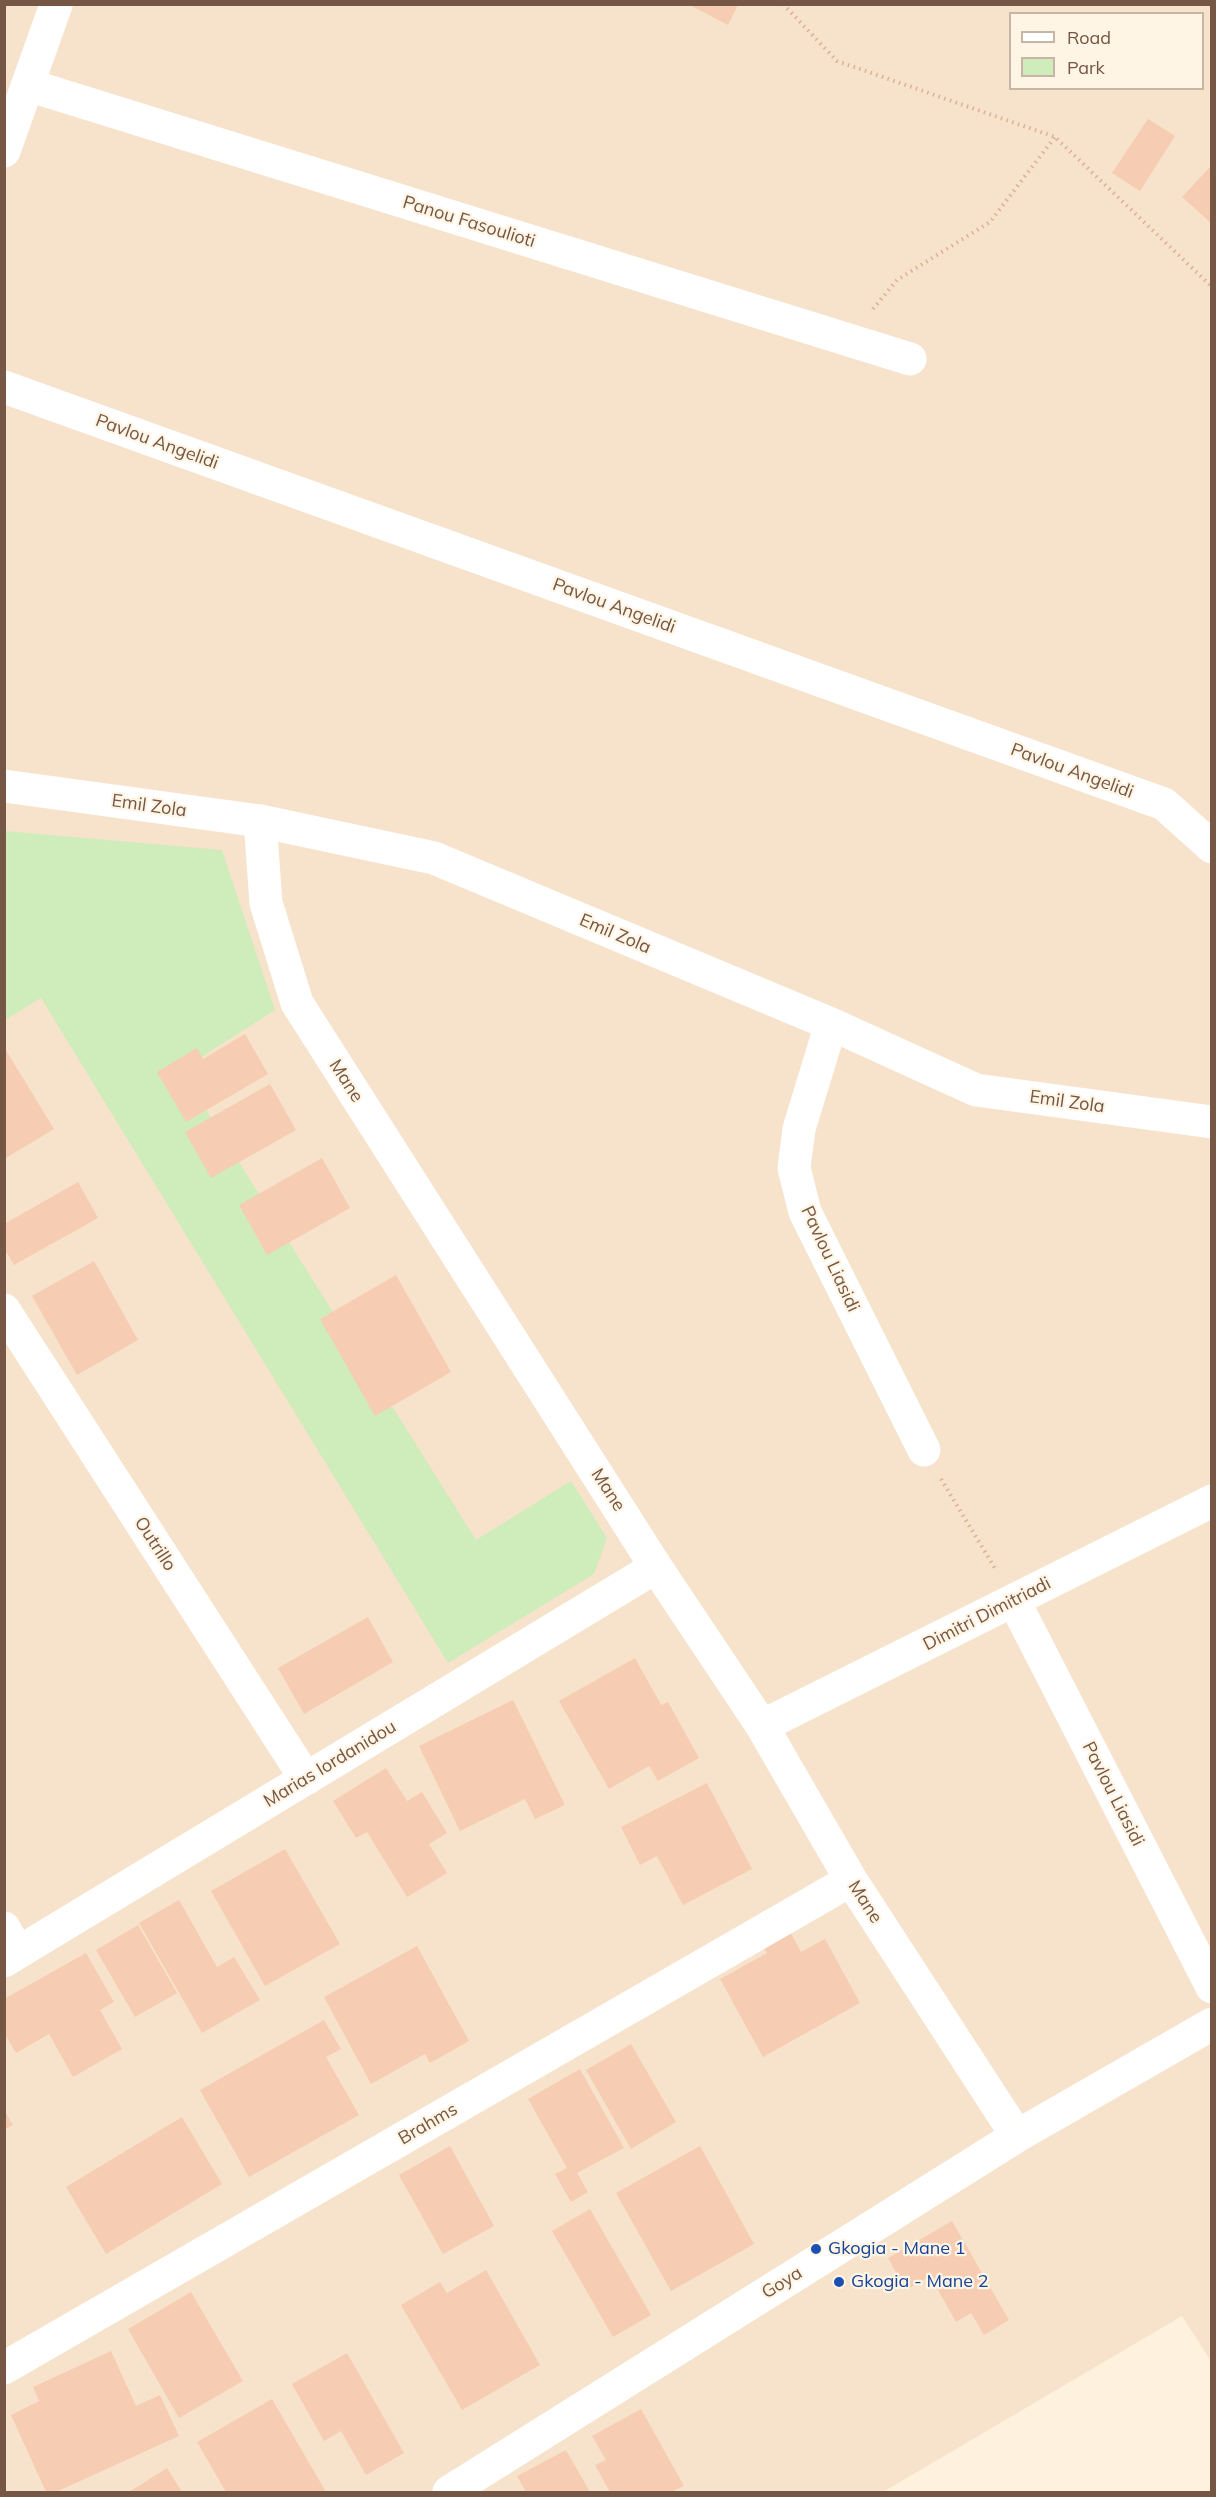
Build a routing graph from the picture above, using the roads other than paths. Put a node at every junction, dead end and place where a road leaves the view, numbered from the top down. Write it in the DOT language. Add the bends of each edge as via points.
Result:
graph roads {
  1 [pos="56,6"];
  2 [pos="28,85"];
  3 [pos="4,152"];
  4 [pos="910,358"];
  5 [pos="4,387"];
  6 [pos="4,786"];
  7 [pos="260,821"];
  8 [pos="1212,847"];
  9 [pos="831,1024"];
  10 [pos="1212,1122"];
  11 [pos="4,1310"];
  12 [pos="924,1450"];
  13 [pos="1212,1501"];
  14 [pos="657,1567"];
  15 [pos="1014,1600"];
  16 [pos="762,1726"];
  17 [pos="306,1779"];
  18 [pos="851,1880"];
  19 [pos="9,1947"];
  20 [pos="1212,1987"];
  21 [pos="1212,2024"];
  22 [pos="1017,2136"];
  23 [pos="4,2368"];
  24 [pos="449,2493"];
  1 -- 2 [label="street"];
  2 -- 3 [label="street"];
  2 -- 4 [label="street, Panou Fasoulioti"];
  5 -- 8 [label="street, Pavlou Angelidi" via="1164,804"];
  6 -- 7 [label="street, Emil Zola"];
  7 -- 9 [label="street, Emil Zola" via="434,858"];
  7 -- 14 [label="street, Mane" via="266,903 297,1004"];
  9 -- 10 [label="street, Emil Zola" via="976,1090"];
  9 -- 12 [label="street, Pavlou Liasidi" via="799,1129 794,1168 805,1212"];
  11 -- 17 [label="street, Outrillo"];
  13 -- 15 [label="street, Dimitri Dimitriadi"];
  14 -- 16 [label="street, Mane"];
  14 -- 17 [label="street, Marias Iordanidou"];
  15 -- 16 [label="street, Dimitri Dimitriadi"];
  15 -- 20 [label="street, Pavlou Liasidi"];
  16 -- 18 [label="street, Mane"];
  17 -- 19 [label="street, Marias Iordanidou"];
  18 -- 22 [label="street, Mane"];
  18 -- 23 [label="street, Brahms"];
  21 -- 22 [label="street, Goya"];
  22 -- 24 [label="street, Goya"];
}
